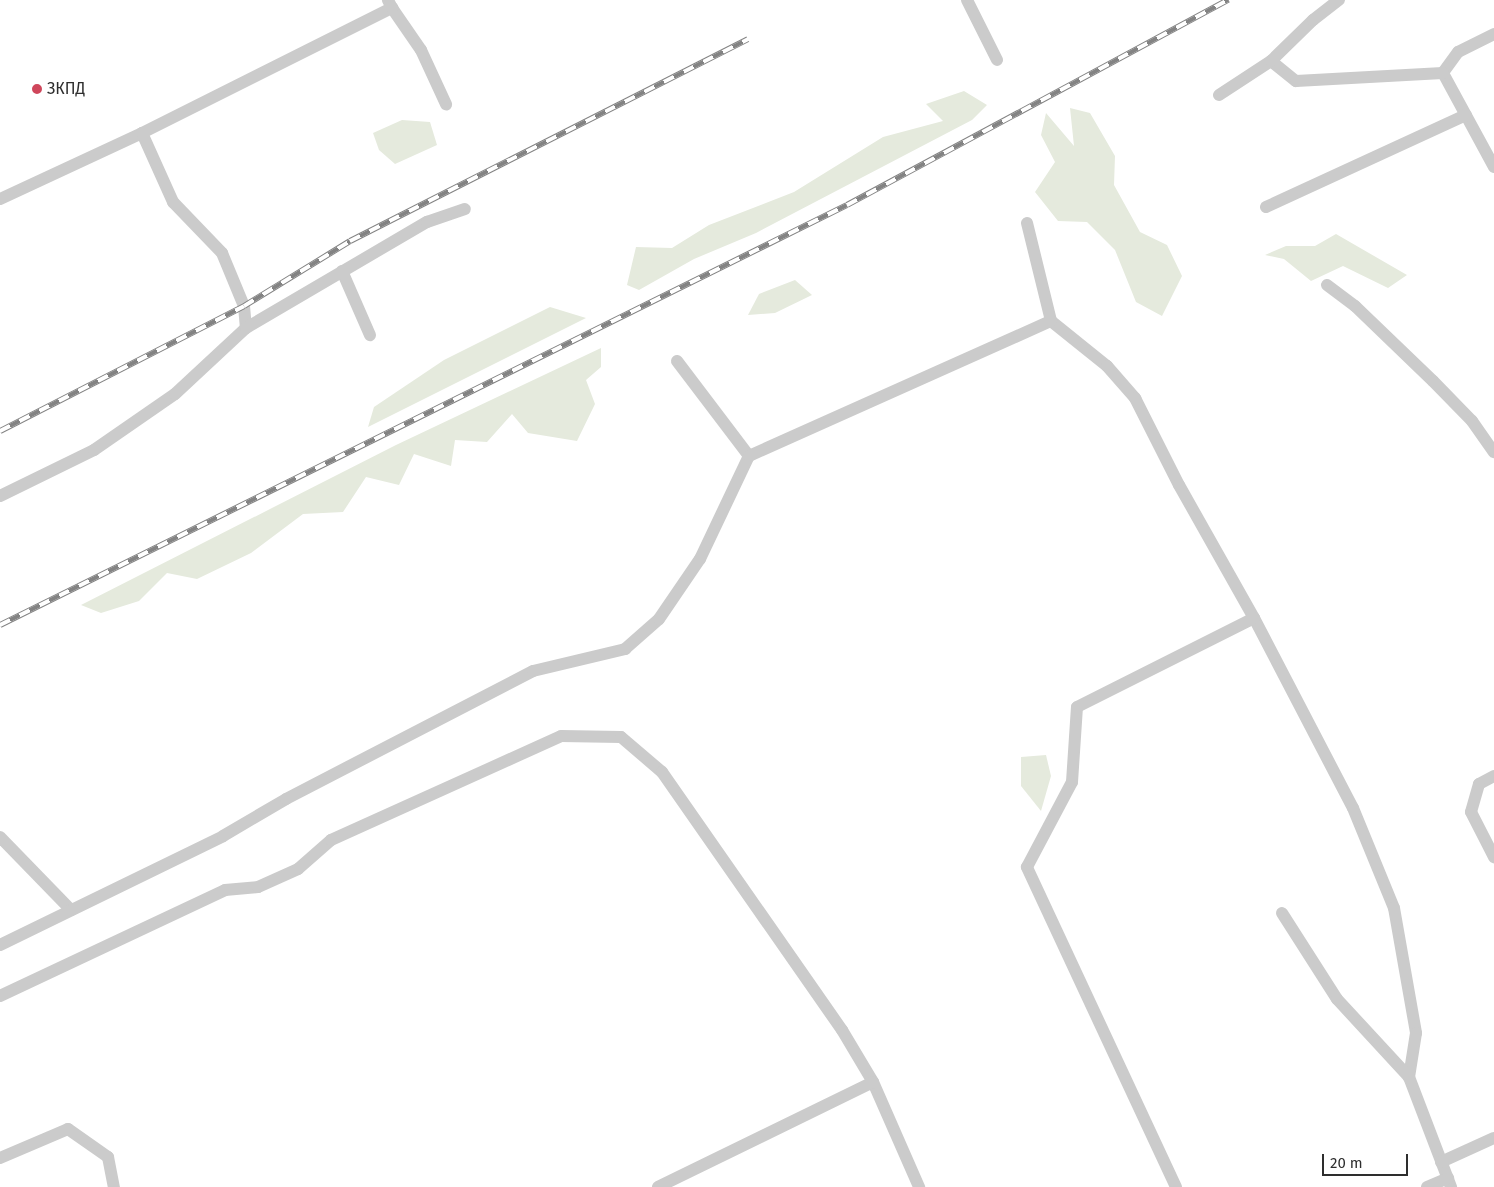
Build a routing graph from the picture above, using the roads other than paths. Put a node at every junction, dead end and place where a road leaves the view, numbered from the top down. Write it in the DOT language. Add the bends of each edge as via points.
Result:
graph roads {
  1 [pos="967,0"];
  2 [pos="1339,0"];
  3 [pos="390,4"];
  4 [pos="1494,34"];
  5 [pos="997,60"];
  6 [pos="1271,61"];
  7 [pos="1443,73"];
  8 [pos="1219,95"];
  9 [pos="446,104"];
  10 [pos="1466,115"];
  11 [pos="142,133"];
  12 [pos="1494,167"];
  13 [pos="0,199"];
  14 [pos="1266,207"];
  15 [pos="465,209"];
  16 [pos="1027,223"];
  17 [pos="342,271"];
  18 [pos="1327,285"];
  19 [pos="1051,320"];
  20 [pos="246,328"];
  21 [pos="370,335"];
  22 [pos="677,361"];
  23 [pos="1494,452"];
  24 [pos="749,456"];
  25 [pos="0,496"];
  26 [pos="1254,618"];
  27 [pos="1494,776"];
  28 [pos="0,837"];
  29 [pos="1494,857"];
  30 [pos="71,910"];
  31 [pos="1282,913"];
  32 [pos="0,945"];
  33 [pos="0,996"];
  34 [pos="1409,1077"];
  35 [pos="873,1082"];
  36 [pos="1494,1138"];
  37 [pos="0,1158"];
  38 [pos="1441,1162"];
  39 [pos="1450,1182"];
  40 [pos="114,1187"];
  41 [pos="658,1187"];
  42 [pos="919,1187"];
  43 [pos="1176,1187"];
  44 [pos="1427,1187"];
  1 -- 5 [label="lane"];
  2 -- 6 [label="lane"];
  3 -- 9 [label="lane" via="421,50"];
  3 -- 11 [label="lane"];
  4 -- 7 [label="lane" via="1458,52"];
  6 -- 7 [label="lane" via="1296,81"];
  6 -- 8 [label="lane"];
  7 -- 10 [label="lane"];
  10 -- 12 [label="lane"];
  10 -- 14 [label="lane"];
  11 -- 13 [label="lane"];
  11 -- 20 [label="lane" via="173,202 222,253 244,306"];
  15 -- 17 [label="lane" via="427,222"];
  16 -- 19 [label="lane"];
  17 -- 20 [label="lane"];
  17 -- 21 [label="lane"];
  18 -- 23 [label="lane" via="1355,306 1433,381 1472,421"];
  19 -- 24 [label="lane"];
  19 -- 26 [label="lane" via="1107,366 1135,398 1179,485"];
  20 -- 25 [label="lane" via="175,394 94,450"];
  22 -- 24 [label="lane"];
  24 -- 30 [label="lane" via="700,559 659,619 625,649 533,671 223,836"];
  26 -- 34 [label="lane" via="1353,808 1394,908 1416,1033"];
  26 -- 43 [label="lane" via="1077,707 1072,782 1027,867"];
  27 -- 29 [label="lane" via="1479,784 1471,812"];
  28 -- 30 [label="lane"];
  30 -- 32 [label="lane"];
  31 -- 34 [label="lane" via="1337,998"];
  33 -- 35 [label="lane" via="225,890 258,888 298,869 331,840 561,736 621,737 662,772 842,1030"];
  34 -- 38 [label="lane"];
  35 -- 41 [label="lane"];
  35 -- 42 [label="lane"];
  36 -- 38 [label="lane"];
  37 -- 40 [label="lane" via="68,1129 108,1157"];
  38 -- 39 [label="lane"];
  39 -- 44 [label="lane"];
}
